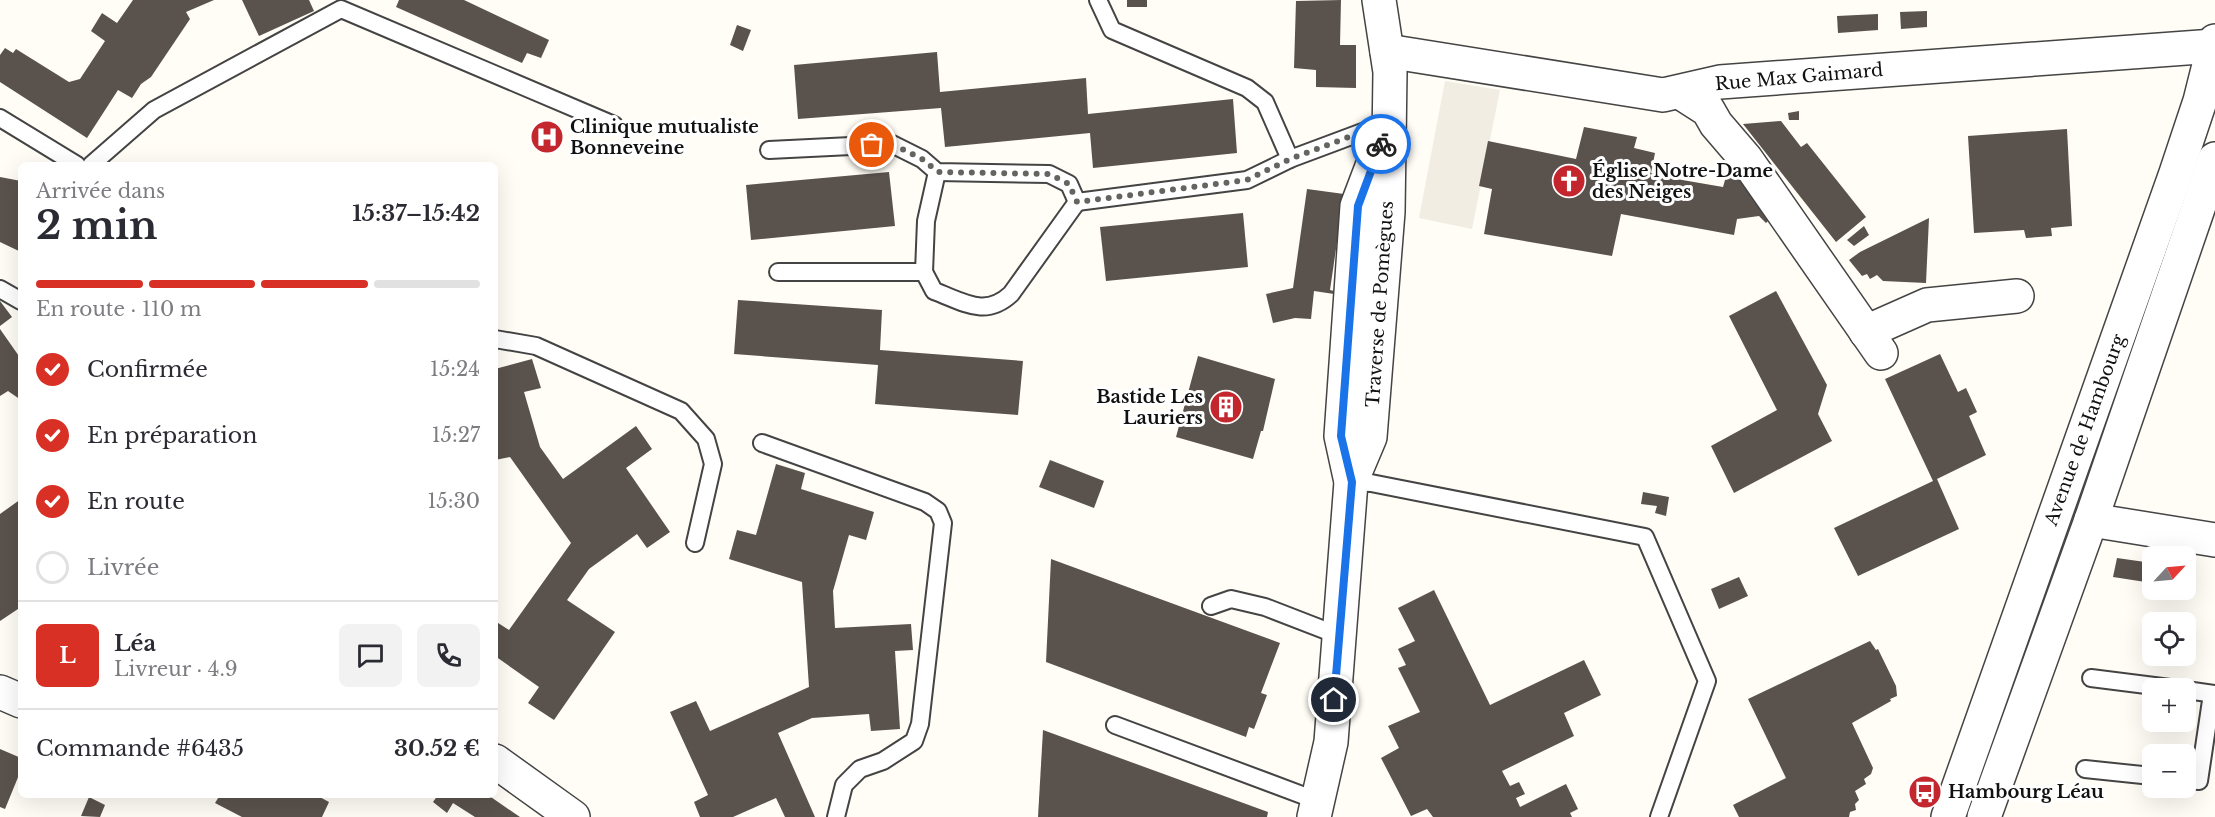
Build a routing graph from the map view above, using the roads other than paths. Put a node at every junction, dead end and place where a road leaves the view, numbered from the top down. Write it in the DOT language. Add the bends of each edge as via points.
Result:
graph roads {
  1 [pos="1098,0"];
  2 [pos="1379,0"];
  3 [pos="340,4"];
  4 [pos="2215,44"];
  5 [pos="1387,51"];
  6 [pos="1680,92"];
  7 [pos="0,118"];
  8 [pos="1389,122"];
  9 [pos="614,125"];
  10 [pos="769,150"];
  11 [pos="1290,159"];
  12 [pos="2215,159"];
  13 [pos="72,162"];
  14 [pos="94,162"];
  15 [pos="938,172"];
  16 [pos="1077,202"];
  17 [pos="778,272"];
  18 [pos="924,272"];
  19 [pos="0,289"];
  20 [pos="2017,296"];
  21 [pos="18,300"];
  22 [pos="498,340"];
  23 [pos="762,443"];
  24 [pos="1352,482"];
  25 [pos="2091,520"];
  26 [pos="2215,540"];
  27 [pos="695,543"];
  28 [pos="1211,606"];
  29 [pos="1340,636"];
  30 [pos="2091,678"];
  31 [pos="2142,684"];
  32 [pos="2196,691"];
  33 [pos="0,692"];
  34 [pos="2213,694"];
  35 [pos="18,700"];
  36 [pos="1115,725"];
  37 [pos="498,763"];
  38 [pos="2085,769"];
  39 [pos="2142,775"];
  40 [pos="2196,781"];
  41 [pos="1316,809"];
  42 [pos="573,817"];
  43 [pos="836,817"];
  44 [pos="1659,817"];
  45 [pos="1948,817"];
  46 [pos="1984,817"];
  1 -- 11 [label="lane" via="1112,30 1247,88 1265,102"];
  2 -- 5 [label="street, Traverse de Pomègues"];
  3 -- 9 [label="lane"];
  3 -- 14 [label="lane" via="154,110"];
  4 -- 6 [label="street, Rue Max Gaimard" via="1720,82"];
  4 -- 45 [label="street, Avenue de Hambourg" via="2176,173"];
  5 -- 6 [label="street, Rue Max Gaimard" via="1663,95"];
  5 -- 8 [label="street, Traverse de Pomègues"];
  6 -- 20 [label="street" via="1708,110 1746,159 1874,343 1927,304"];
  7 -- 13 [label="lane"];
  8 -- 11 [label="lane"];
  8 -- 24 [label="street, Traverse de Pomègues" via="1358,206 1341,436"];
  10 -- 15 [label="lane" via="892,144"];
  11 -- 16 [label="lane" via="1247,180"];
  12 -- 25 [label="street, Avenue de Hambourg"];
  15 -- 16 [label="lane" via="1049,174 1069,184"];
  15 -- 18 [label="lane" via="926,221"];
  16 -- 18 [label="lane" via="1000,305 983,309 934,291"];
  17 -- 18 [label="lane"];
  19 -- 21 [label="lane"];
  22 -- 27 [label="lane" via="536,346 681,411 706,439 713,464"];
  23 -- 43 [label="lane" via="925,502 938,511 943,523 920,724 914,741 883,761 860,769 844,785"];
  24 -- 29 [label="street, Traverse de Pomègues"];
  24 -- 44 [label="lane" via="1645,537 1707,681"];
  25 -- 26 [label="street"];
  25 -- 46 [label="street, Avenue de Hambourg"];
  28 -- 29 [label="lane" via="1231,599 1265,607"];
  29 -- 41 [label="street, Traverse de Pomègues" via="1330,742"];
  30 -- 31 [label="lane"];
  32 -- 34 [label="lane"];
  33 -- 35 [label="street"];
  34 -- 40 [label="lane"];
  36 -- 41 [label="lane"];
  37 -- 42 [label="street"];
  38 -- 39 [label="lane"];
}
